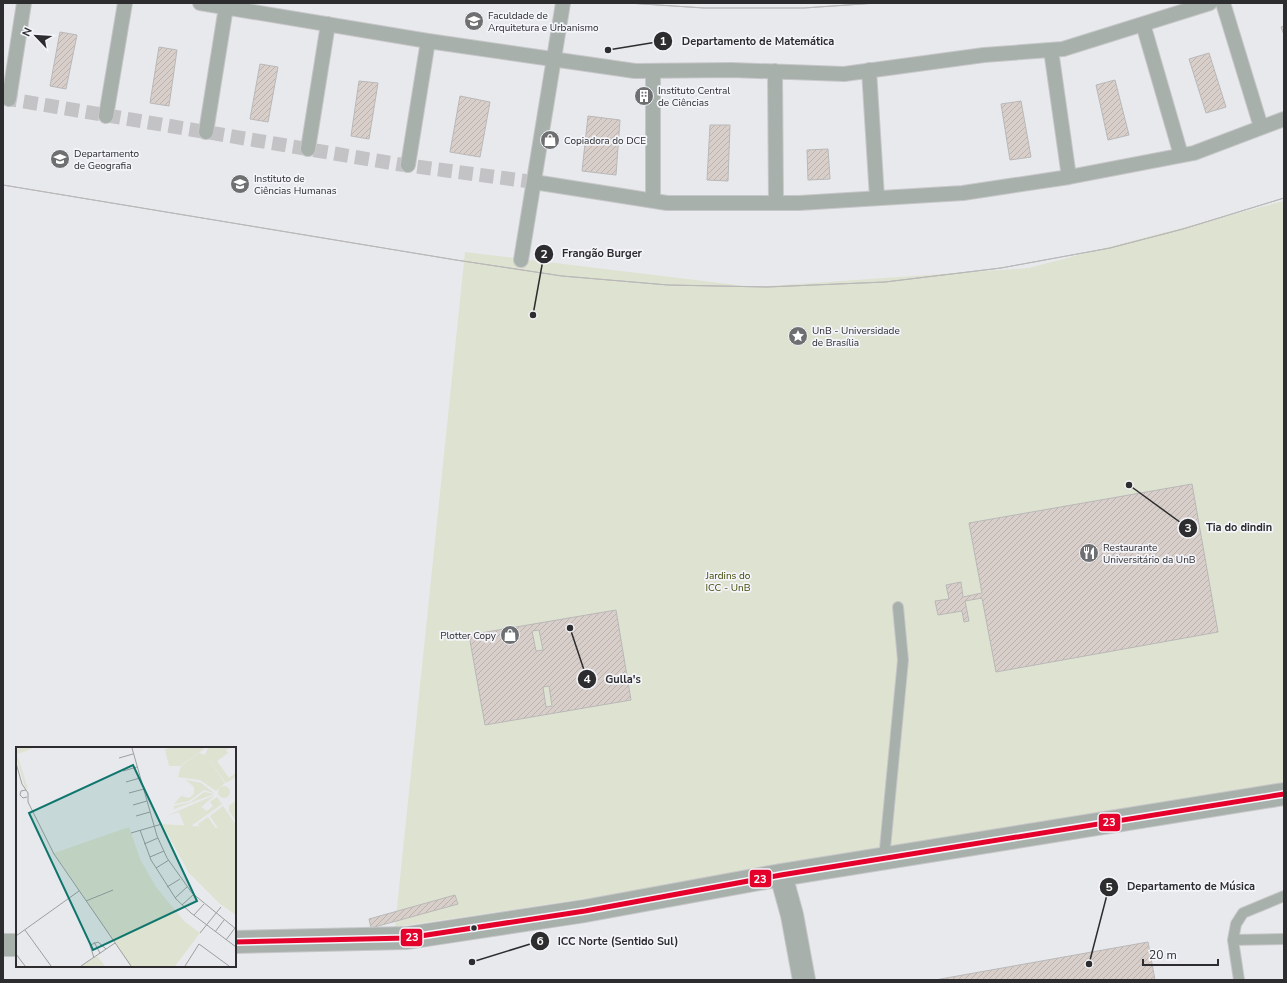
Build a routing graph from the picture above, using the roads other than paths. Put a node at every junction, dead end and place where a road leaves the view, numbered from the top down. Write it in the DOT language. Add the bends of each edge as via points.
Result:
graph roads {
  1 [pos="24,3"];
  2 [pos="125,3"];
  3 [pos="200,3"];
  4 [pos="563,3"];
  5 [pos="1210,3"];
  6 [pos="1223,3"];
  7 [pos="226,7"];
  8 [pos="328,24"];
  9 [pos="1143,24"];
  10 [pos="428,41"];
  11 [pos="1051,50"];
  12 [pos="554,59"];
  13 [pos="869,70"];
  14 [pos="653,71"];
  15 [pos="775,71"];
  16 [pos="9,99"];
  17 [pos="106,116"];
  18 [pos="1284,118"];
  19 [pos="1261,127"];
  20 [pos="206,132"];
  21 [pos="308,149"];
  22 [pos="1181,155"];
  23 [pos="408,165"];
  24 [pos="1069,177"];
  25 [pos="534,182"];
  26 [pos="877,198"];
  27 [pos="653,200"];
  28 [pos="776,203"];
  29 [pos="521,260"];
  30 [pos="898,607"];
  31 [pos="1284,794"];
  32 [pos="884,859"];
  33 [pos="781,875"];
  34 [pos="1284,896"];
  35 [pos="1284,939"];
  36 [pos="1234,940"];
  37 [pos="236,942"];
  38 [pos="3,945"];
  39 [pos="16,945"];
  40 [pos="804,980"];
  41 [pos="1239,980"];
  1 -- 16 [label="street"];
  2 -- 17 [label="street"];
  3 -- 7 [label="street"];
  4 -- 12 [label="street"];
  5 -- 9 [label="street"];
  6 -- 19 [label="street"];
  7 -- 8 [label="street"];
  7 -- 20 [label="street"];
  8 -- 10 [label="street"];
  8 -- 21 [label="street"];
  9 -- 11 [label="street" via="1063,49"];
  9 -- 22 [label="street"];
  10 -- 12 [label="street"];
  10 -- 23 [label="street"];
  11 -- 13 [label="street" via="984,55"];
  11 -- 24 [label="street"];
  12 -- 14 [label="street" via="635,71"];
  12 -- 25 [label="street"];
  13 -- 15 [label="street" via="844,74"];
  13 -- 26 [label="street"];
  14 -- 15 [label="street"];
  14 -- 27 [label="street"];
  15 -- 28 [label="street"];
  18 -- 19 [label="street"];
  19 -- 22 [label="street" via="1194,153"];
  22 -- 24 [label="street"];
  24 -- 26 [label="street" via="962,193"];
  25 -- 27 [label="street"];
  25 -- 29 [label="street"];
  26 -- 28 [label="street"];
  27 -- 28 [label="street" via="667,203"];
  30 -- 32 [label="lane" via="903,660"];
  31 -- 32 [label="street"];
  32 -- 33 [label="street"];
  33 -- 37 [label="street" via="585,911 407,938"];
  33 -- 40 [label="street"];
  34 -- 36 [label="lane" via="1244,913 1236,924"];
  35 -- 36 [label="lane"];
  36 -- 41 [label="lane"];
  38 -- 39 [label="street"];
}
